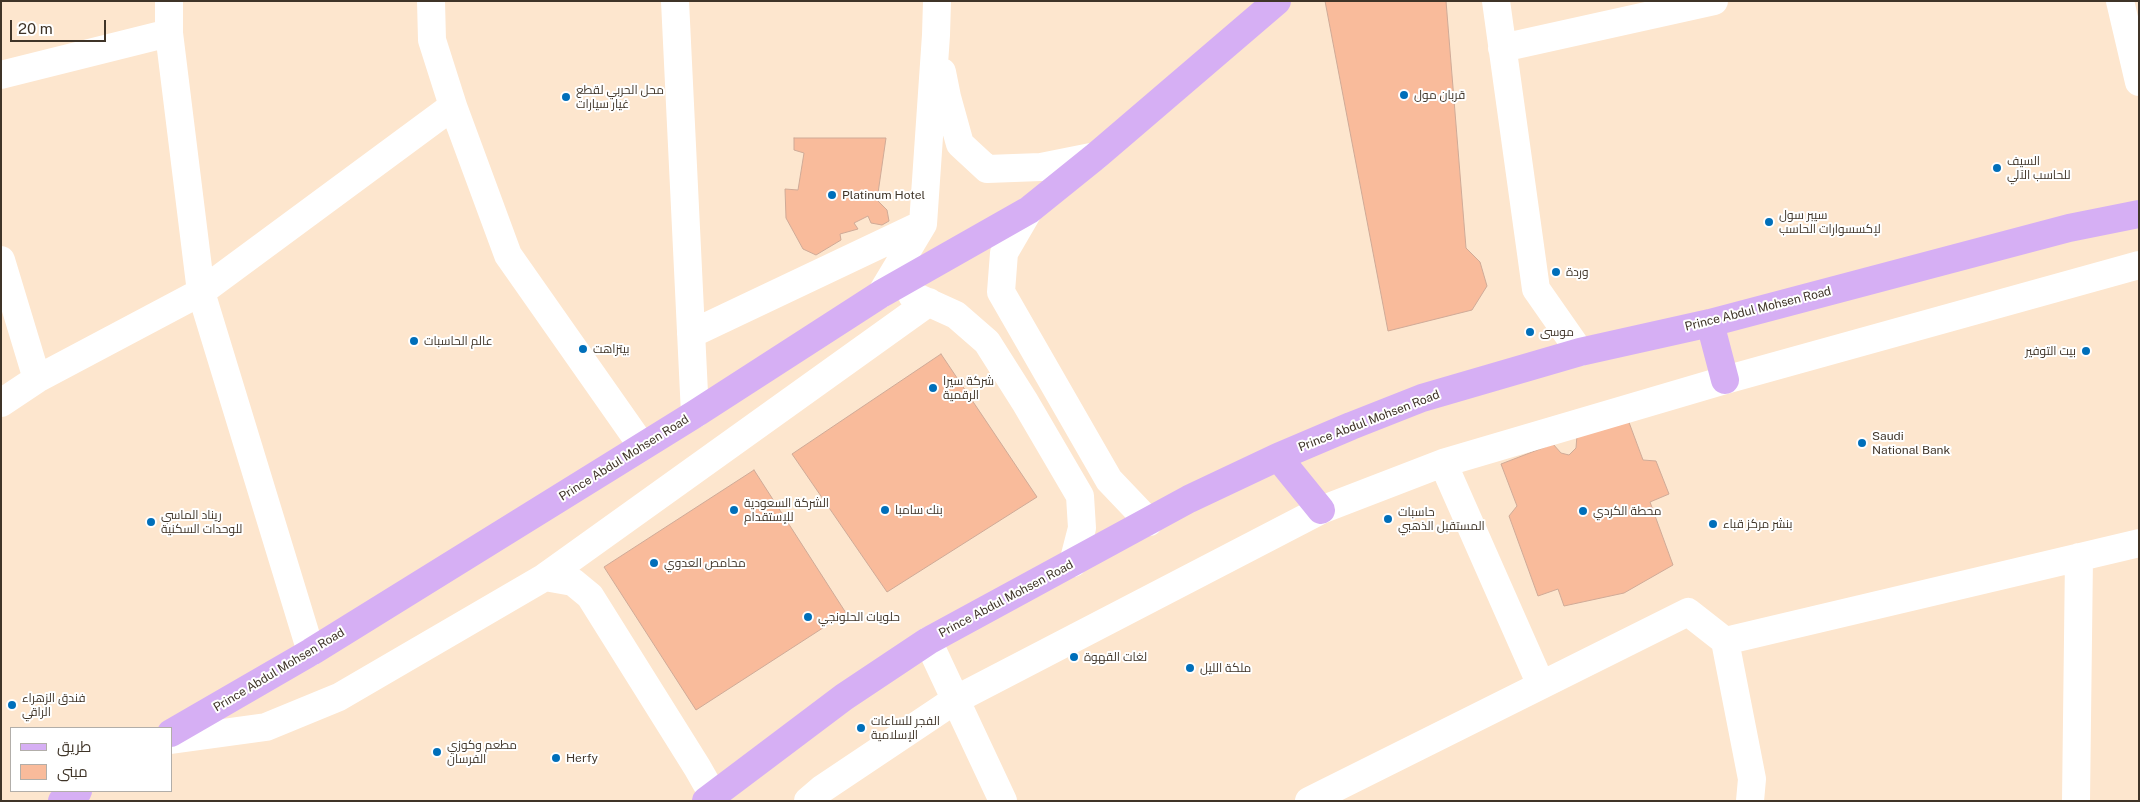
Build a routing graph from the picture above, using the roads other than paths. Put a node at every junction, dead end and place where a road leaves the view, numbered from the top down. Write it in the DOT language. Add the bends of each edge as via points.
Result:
graph roads {
  1 [pos="169,1"];
  2 [pos="431,1"];
  3 [pos="675,1"];
  4 [pos="937,1"];
  5 [pos="1277,1"];
  6 [pos="1496,1"];
  7 [pos="1714,1"];
  8 [pos="2120,1"];
  9 [pos="169,33"];
  10 [pos="936,35"];
  11 [pos="1502,48"];
  12 [pos="1,75"];
  13 [pos="2139,82"];
  14 [pos="453,106"];
  15 [pos="1096,156"];
  16 [pos="1029,210"];
  17 [pos="2139,214"];
  18 [pos="923,224"];
  19 [pos="1,260"];
  20 [pos="2139,265"];
  21 [pos="888,290"];
  22 [pos="201,292"];
  23 [pos="929,302"];
  24 [pos="1710,323"];
  25 [pos="691,334"];
  26 [pos="1580,352"];
  27 [pos="38,379"];
  28 [pos="1725,380"];
  29 [pos="1,403"];
  30 [pos="695,414"];
  31 [pos="642,446"];
  32 [pos="1278,457"];
  33 [pos="1444,463"];
  34 [pos="1321,510"];
  35 [pos="1149,522"];
  36 [pos="2139,543"];
  37 [pos="2079,557"];
  38 [pos="1073,563"];
  39 [pos="545,577"];
  40 [pos="928,641"];
  41 [pos="1725,641"];
  42 [pos="311,652"];
  43 [pos="1541,685"];
  44 [pos="956,700"];
  45 [pos="172,732"];
  46 [pos="172,740"];
  47 [pos="76,792"];
  48 [pos="819,797"];
  49 [pos="710,798"];
  50 [pos="62,801"];
  51 [pos="1004,801"];
  52 [pos="1309,801"];
  53 [pos="1750,801"];
  54 [pos="2076,801"];
  1 -- 9 [label="street"];
  2 -- 14 [label="street" via="432,40"];
  3 -- 25 [label="street"];
  4 -- 10 [label="street"];
  5 -- 15 [label="main road, Prince Abdul Mohsen Road"];
  6 -- 11 [label="street"];
  7 -- 11 [label="street"];
  8 -- 13 [label="street"];
  9 -- 12 [label="street"];
  9 -- 22 [label="street"];
  10 -- 15 [label="street" via="947,97 960,144 987,169 1040,168"];
  10 -- 18 [label="street"];
  11 -- 26 [label="street" via="1536,289"];
  14 -- 22 [label="street"];
  14 -- 31 [label="street" via="508,255"];
  15 -- 16 [label="main road, Prince Abdul Mohsen Road"];
  16 -- 21 [label="main road, Prince Abdul Mohsen Road"];
  16 -- 35 [label="street" via="1004,253 1002,292 1109,480"];
  17 -- 24 [label="main road, Prince Abdul Mohsen Road" via="2069,228"];
  18 -- 21 [label="street"];
  18 -- 25 [label="street"];
  19 -- 27 [label="street"];
  20 -- 28 [label="street"];
  21 -- 23 [label="street"];
  21 -- 30 [label="main road, Prince Abdul Mohsen Road"];
  22 -- 27 [label="street"];
  22 -- 42 [label="street"];
  23 -- 38 [label="street" via="956,315 987,342 1080,496 1082,528"];
  23 -- 39 [label="street"];
  24 -- 26 [label="main road, Prince Abdul Mohsen Road"];
  24 -- 28 [label="main road"];
  25 -- 30 [label="street"];
  26 -- 32 [label="main road, Prince Abdul Mohsen Road" via="1422,398"];
  27 -- 29 [label="street"];
  28 -- 33 [label="street"];
  30 -- 31 [label="main road, Prince Abdul Mohsen Road"];
  31 -- 42 [label="main road, Prince Abdul Mohsen Road"];
  32 -- 34 [label="main road"];
  32 -- 35 [label="main road, Prince Abdul Mohsen Road" via="1189,499"];
  33 -- 34 [label="street"];
  33 -- 43 [label="street"];
  34 -- 44 [label="street"];
  35 -- 38 [label="main road, Prince Abdul Mohsen Road"];
  36 -- 37 [label="street"];
  37 -- 41 [label="street"];
  37 -- 54 [label="street"];
  38 -- 40 [label="main road, Prince Abdul Mohsen Road"];
  39 -- 46 [label="street" via="339,697 266,727"];
  39 -- 49 [label="street" via="573,582 590,596 697,767"];
  40 -- 44 [label="street"];
  40 -- 49 [label="main road, Prince Abdul Mohsen Road" via="844,697"];
  41 -- 43 [label="street" via="1688,612"];
  41 -- 53 [label="street" via="1752,779"];
  42 -- 45 [label="main road, Prince Abdul Mohsen Road"];
  43 -- 52 [label="street"];
  44 -- 48 [label="street"];
  44 -- 51 [label="street"];
  47 -- 50 [label="main road"];
}
